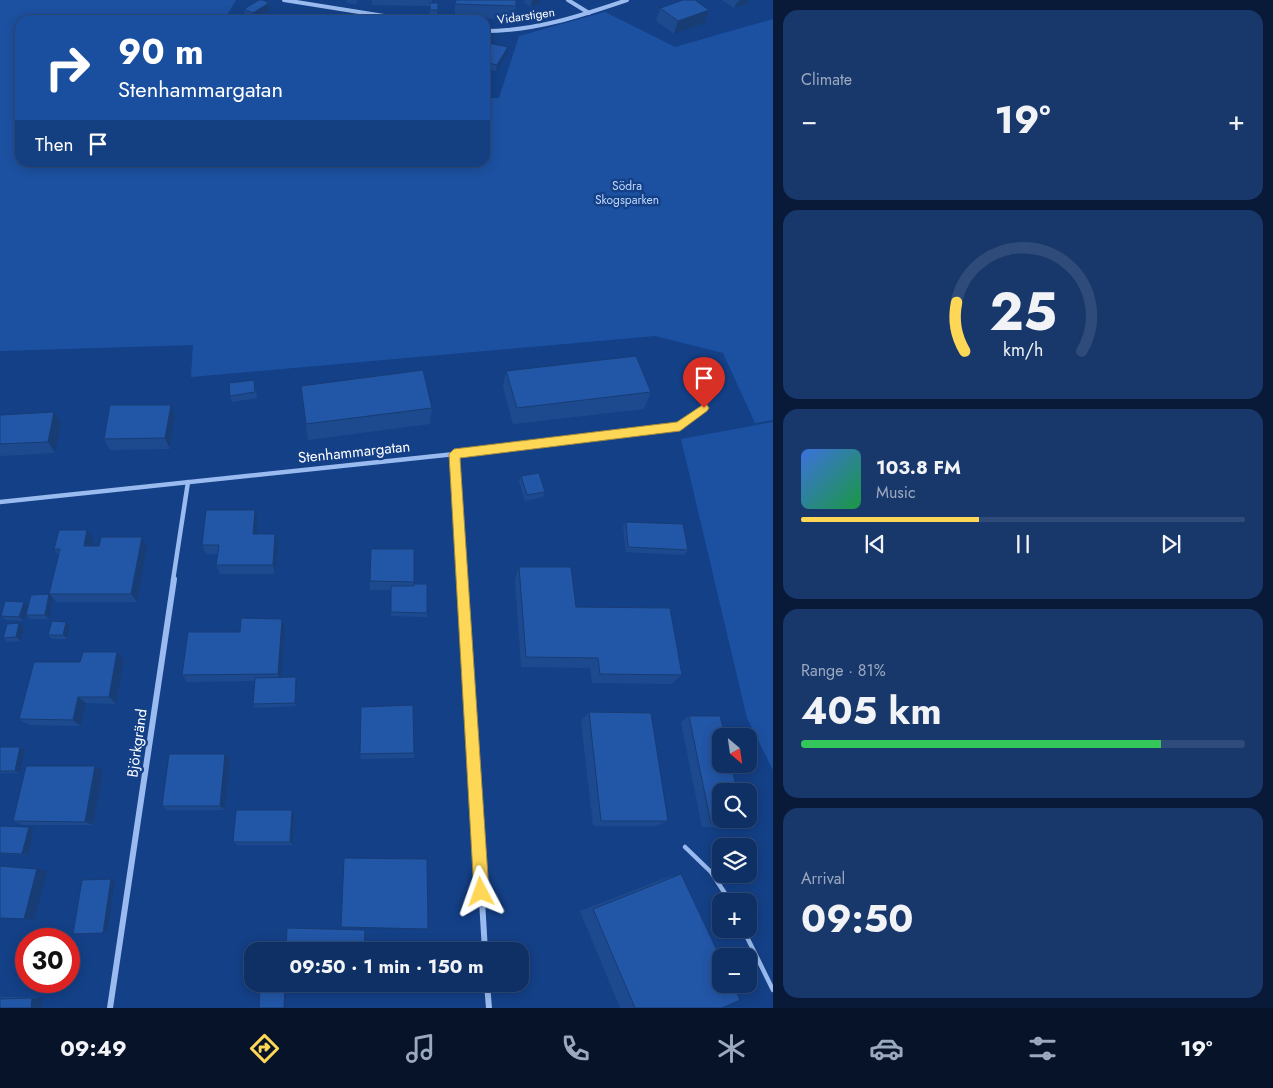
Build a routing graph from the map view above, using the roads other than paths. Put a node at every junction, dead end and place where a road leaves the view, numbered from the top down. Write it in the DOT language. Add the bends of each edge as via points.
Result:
graph roads {
  1 [pos="284,0"];
  2 [pos="568,0"];
  3 [pos="626,0"];
  4 [pos="589,13"];
  5 [pos="378,15"];
  6 [pos="490,31"];
  7 [pos="704,408"];
  8 [pos="454,454"];
  9 [pos="188,482"];
  10 [pos="0,502"];
  11 [pos="685,847"];
  12 [pos="726,893"];
  13 [pos="748,938"];
  14 [pos="484,942"];
  15 [pos="773,990"];
  16 [pos="488,992"];
  17 [pos="110,1008"];
  18 [pos="489,1008"];
  1 -- 5 [label="street"];
  2 -- 4 [label="street"];
  3 -- 4 [label="street, Vidarstigen"];
  4 -- 6 [label="street, Vidarstigen" via="520,30"];
  7 -- 8 [label="street, Stenhammargatan" via="680,426"];
  8 -- 9 [label="street, Stenhammargatan"];
  8 -- 14 [label="street"];
  9 -- 10 [label="street, Stenhammargatan"];
  9 -- 17 [label="street, Björkgränd"];
  11 -- 12 [label="lane" via="706,865"];
  13 -- 15 [label="lane"];
  16 -- 18 [label="street"];
}
